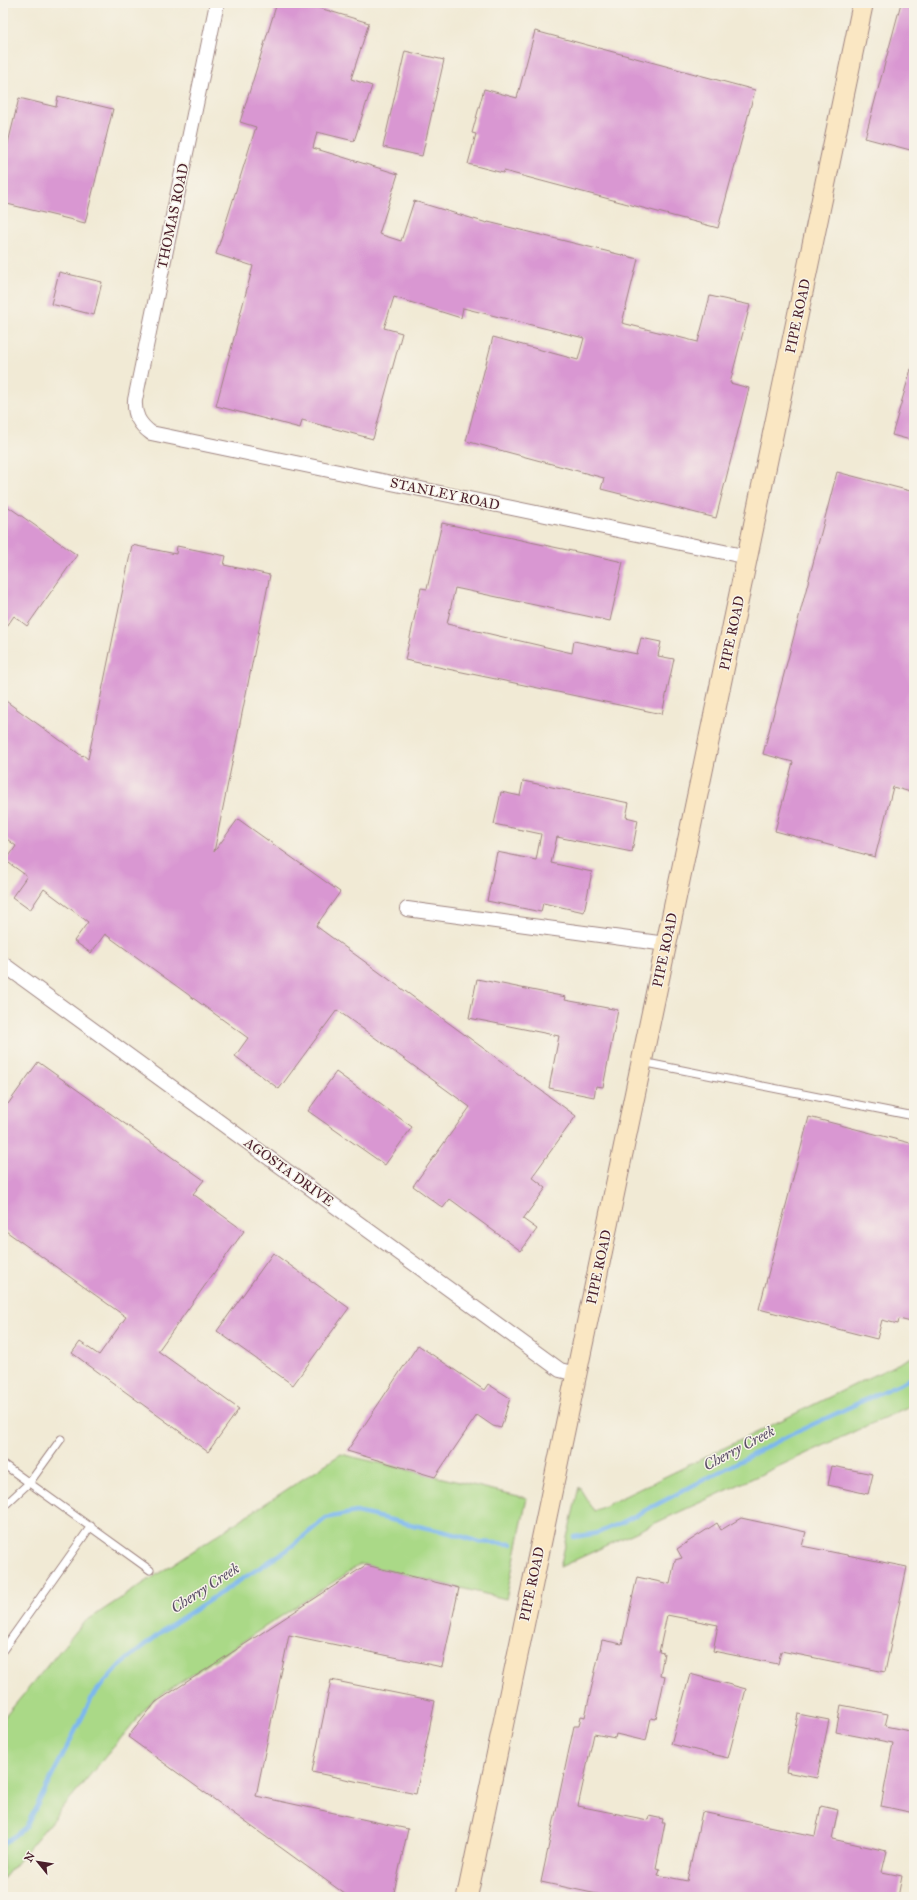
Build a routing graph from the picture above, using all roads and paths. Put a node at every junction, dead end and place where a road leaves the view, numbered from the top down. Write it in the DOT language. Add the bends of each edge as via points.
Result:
graph roads {
  1 [pos="217,3"];
  2 [pos="864,3"];
  3 [pos="143,427"];
  4 [pos="748,557"];
  5 [pos="407,908"];
  6 [pos="666,944"];
  7 [pos="3,964"];
  8 [pos="642,1062"];
  9 [pos="914,1116"];
  10 [pos="576,1374"];
  11 [pos="60,1439"];
  12 [pos="3,1464"];
  13 [pos="30,1482"];
  14 [pos="3,1507"];
  15 [pos="91,1526"];
  16 [pos="150,1570"];
  17 [pos="3,1650"];
  18 [pos="467,1897"];
  1 -- 3 [label="street, THOMAS ROAD" via="135,400 134,409"];
  2 -- 4 [label="street, PIPE ROAD"];
  3 -- 4 [label="street, STANLEY ROAD" via="151,433"];
  4 -- 6 [label="street, PIPE ROAD"];
  5 -- 6 [label="street"];
  6 -- 8 [label="street, PIPE ROAD"];
  7 -- 10 [label="street, AGOSTA DRIVE" via="560,1370"];
  8 -- 9 [label="lane"];
  8 -- 10 [label="street, PIPE ROAD"];
  10 -- 18 [label="street, PIPE ROAD"];
  11 -- 13 [label="lane"];
  12 -- 13 [label="lane"];
  13 -- 14 [label="lane"];
  13 -- 15 [label="lane"];
  15 -- 16 [label="lane"];
  15 -- 17 [label="lane"];
}
